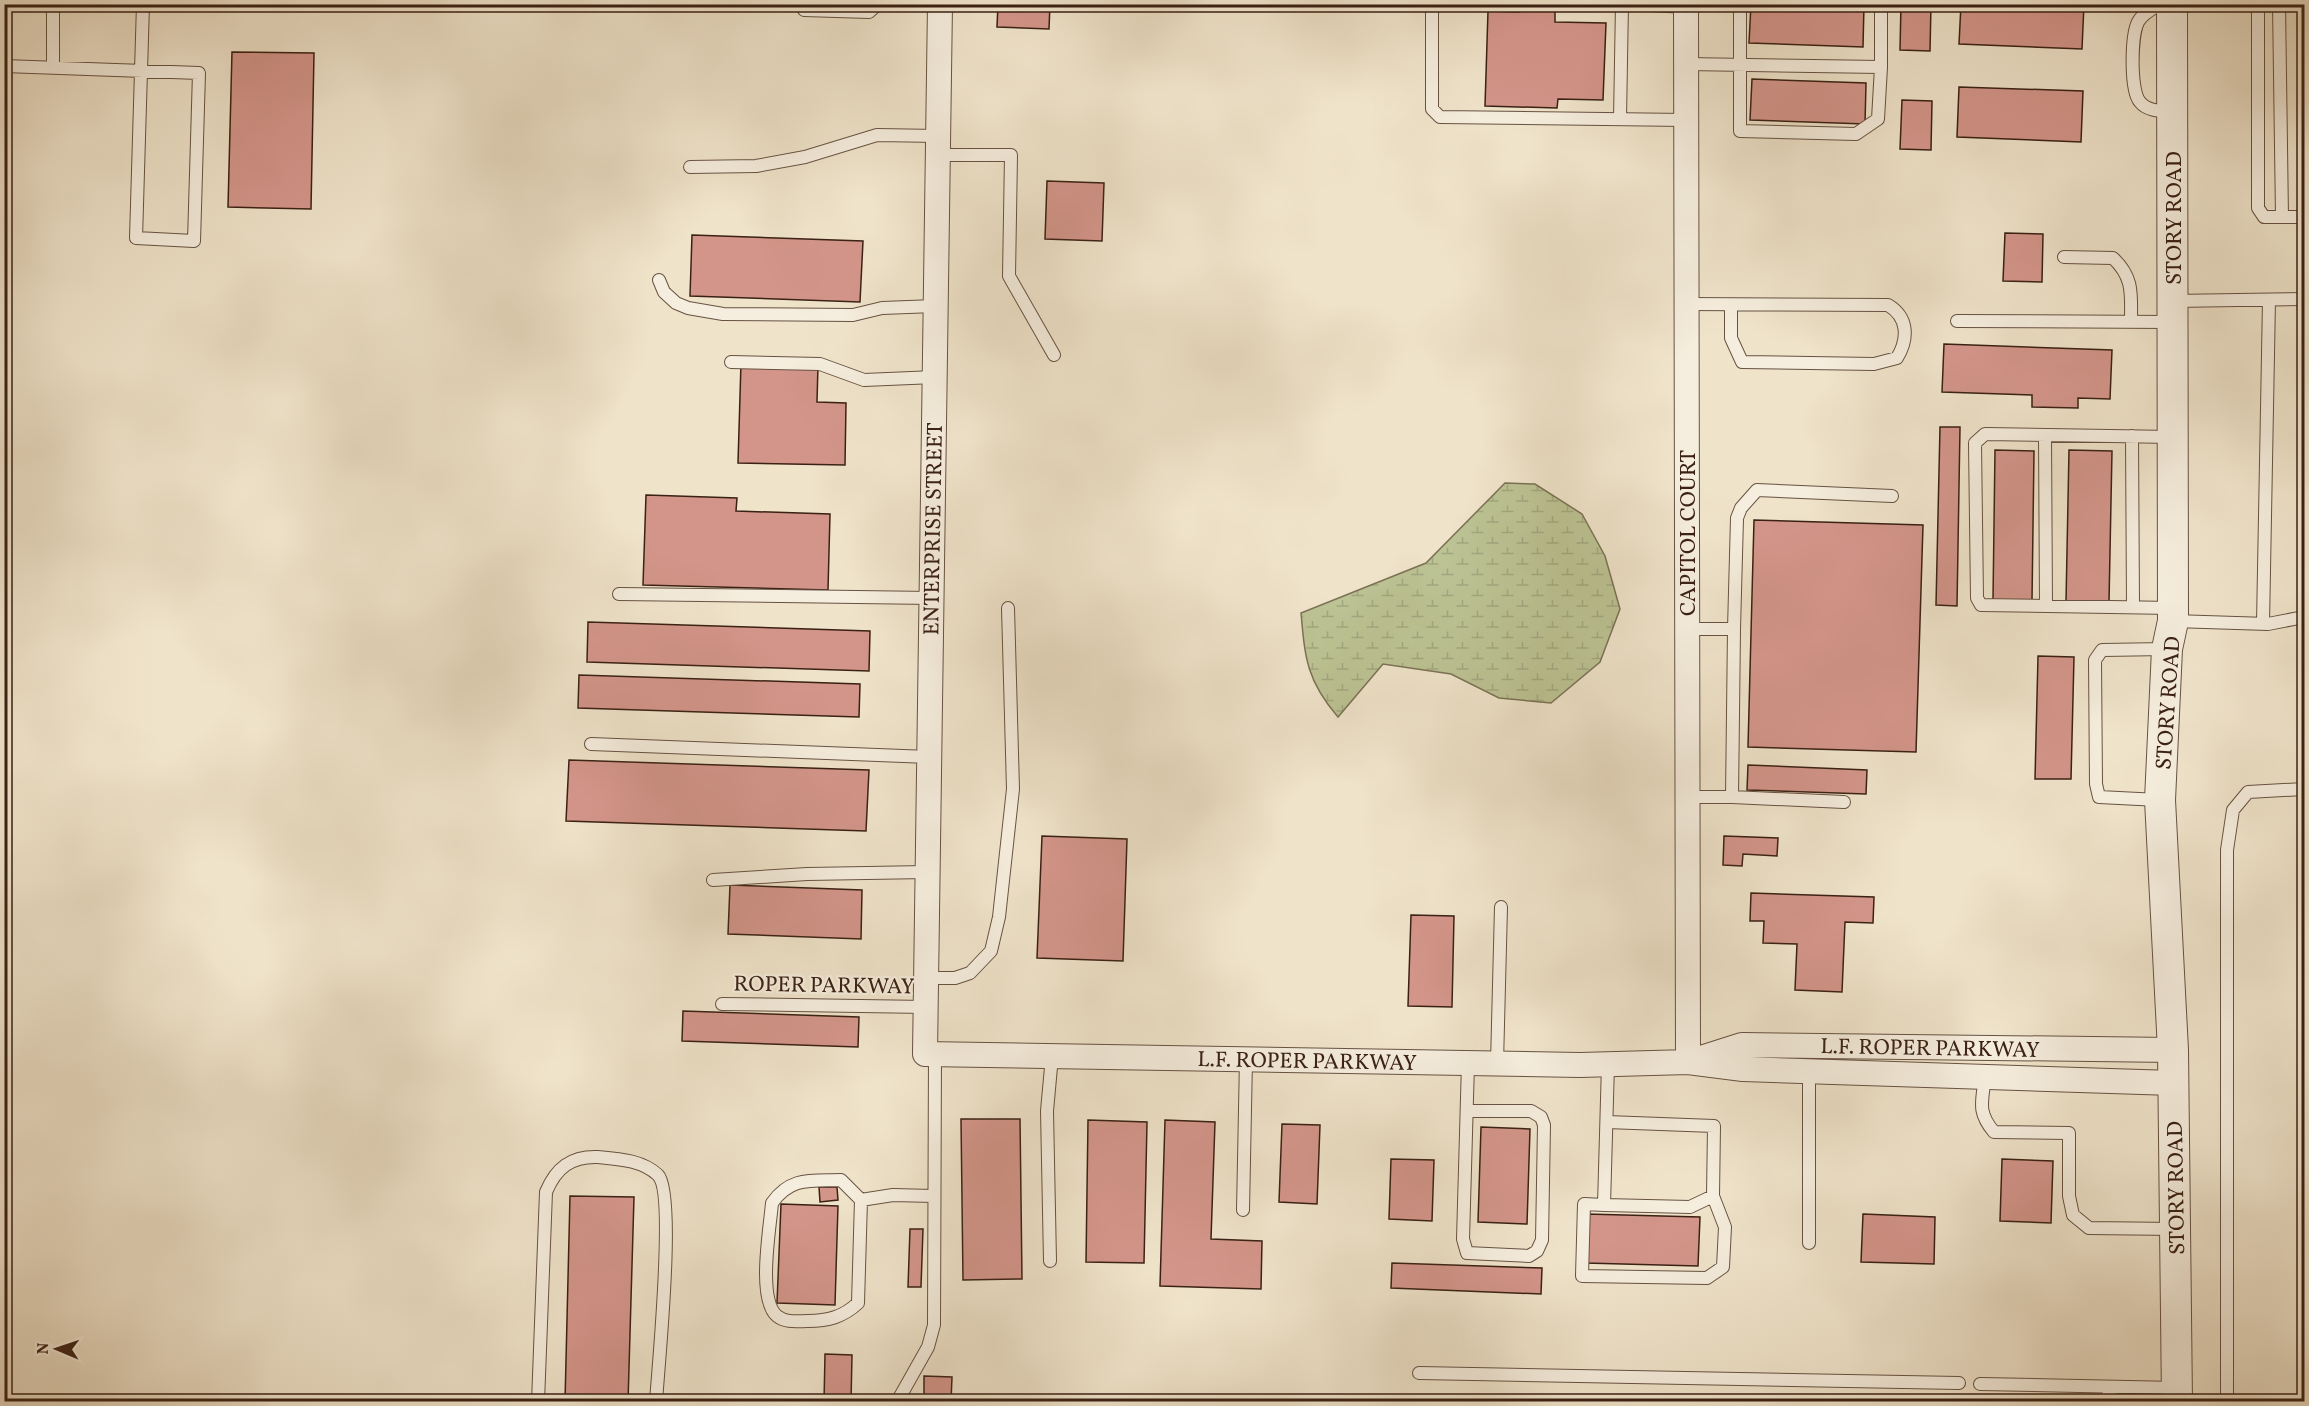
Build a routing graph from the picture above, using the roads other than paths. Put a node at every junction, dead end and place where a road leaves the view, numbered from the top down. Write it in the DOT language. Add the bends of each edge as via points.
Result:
graph roads {
  1 [pos="53,4"];
  2 [pos="143,4"];
  3 [pos="879,4"];
  4 [pos="940,4"];
  5 [pos="1432,4"];
  6 [pos="1622,4"];
  7 [pos="1633,4"];
  8 [pos="1740,4"];
  9 [pos="1881,4"];
  10 [pos="2160,4"];
  11 [pos="2172,4"];
  12 [pos="2258,4"];
  13 [pos="2279,4"];
  14 [pos="1686,6"];
  15 [pos="804,10"];
  16 [pos="1686,64"];
  17 [pos="1739,64"];
  18 [pos="4,66"];
  19 [pos="1881,67"];
  20 [pos="52,68"];
  21 [pos="141,70"];
  22 [pos="2172,112"];
  23 [pos="1620,119"];
  24 [pos="1686,120"];
  25 [pos="938,145"];
  26 [pos="690,167"];
  27 [pos="2282,217"];
  28 [pos="2304,217"];
  29 [pos="2064,257"];
  30 [pos="659,280"];
  31 [pos="2304,299"];
  32 [pos="2269,300"];
  33 [pos="1687,304"];
  34 [pos="1731,305"];
  35 [pos="935,306"];
  36 [pos="2173,311"];
  37 [pos="1957,321"];
  38 [pos="2131,322"];
  39 [pos="1054,355"];
  40 [pos="731,362"];
  41 [pos="934,377"];
  42 [pos="2045,435"];
  43 [pos="2132,436"];
  44 [pos="2173,437"];
  45 [pos="1892,496"];
  46 [pos="620,594"];
  47 [pos="932,598"];
  48 [pos="2046,605"];
  49 [pos="2133,607"];
  50 [pos="1008,608"];
  51 [pos="2304,618"];
  52 [pos="2263,624"];
  53 [pos="2171,626"];
  54 [pos="1688,629"];
  55 [pos="1734,630"];
  56 [pos="591,744"];
  57 [pos="929,758"];
  58 [pos="2304,789"];
  59 [pos="1688,797"];
  60 [pos="1732,797"];
  61 [pos="2160,800"];
  62 [pos="1844,802"];
  63 [pos="927,872"];
  64 [pos="713,880"];
  65 [pos="1501,908"];
  66 [pos="926,978"];
  67 [pos="722,1004"];
  68 [pos="926,1007"];
  69 [pos="2173,1050"];
  70 [pos="930,1054"];
  71 [pos="1052,1056"];
  72 [pos="1246,1059"];
  73 [pos="1688,1062"];
  74 [pos="1468,1063"];
  75 [pos="1497,1063"];
  76 [pos="1608,1064"];
  77 [pos="1809,1071"];
  78 [pos="1986,1077"];
  79 [pos="2173,1083"];
  80 [pos="1467,1111"];
  81 [pos="1607,1122"];
  82 [pos="933,1196"];
  83 [pos="1713,1196"];
  84 [pos="861,1200"];
  85 [pos="1604,1205"];
  86 [pos="1244,1210"];
  87 [pos="2175,1229"];
  88 [pos="1809,1243"];
  89 [pos="1050,1261"];
  90 [pos="1419,1373"];
  91 [pos="1959,1383"];
  92 [pos="1980,1384"];
  93 [pos="2112,1387"];
  94 [pos="2177,1395"];
  95 [pos="538,1401"];
  96 [pos="656,1401"];
  97 [pos="897,1401"];
  98 [pos="2105,1401"];
  99 [pos="2227,1401"];
  1 -- 20 [label="lane"];
  2 -- 21 [label="lane"];
  3 -- 15 [label="lane" via="869,12"];
  4 -- 25 [label="street, ENTERPRISE STREET"];
  5 -- 23 [label="lane" via="1432,109 1440,117"];
  6 -- 23 [label="lane"];
  7 -- 14 [label="lane"];
  8 -- 17 [label="lane"];
  9 -- 19 [label="lane"];
  10 -- 22 [label="lane" via="2138,22 2134,35 2135,93 2140,103 2152,110"];
  11 -- 22 [label="street, STORY ROAD"];
  12 -- 27 [label="lane" via="2258,208 2264,217"];
  13 -- 27 [label="lane"];
  14 -- 16 [label="street, CAPITOL COURT"];
  16 -- 17 [label="lane"];
  16 -- 24 [label="street, CAPITOL COURT"];
  17 -- 19 [label="lane"];
  17 -- 19 [label="lane" via="1740,130 1856,134 1878,119"];
  18 -- 20 [label="lane"];
  20 -- 21 [label="lane"];
  21 -- 21 [label="lane" via="199,73 194,241 136,238"];
  22 -- 36 [label="street, STORY ROAD"];
  23 -- 24 [label="lane"];
  24 -- 33 [label="street, CAPITOL COURT"];
  25 -- 26 [label="lane" via="877,135 805,157 756,166"];
  25 -- 35 [label="street, ENTERPRISE STREET"];
  25 -- 39 [label="lane" via="1011,155 1009,276"];
  27 -- 28 [label="lane"];
  29 -- 38 [label="lane" via="2113,258 2131,284"];
  30 -- 35 [label="lane" via="664,292 676,303 723,314 853,315 882,308"];
  31 -- 32 [label="lane"];
  32 -- 36 [label="lane"];
  32 -- 52 [label="lane"];
  33 -- 34 [label="lane"];
  33 -- 54 [label="street, CAPITOL COURT"];
  34 -- 34 [label="lane" via="1888,305 1900,312 1905,325 1902,350 1897,358 1874,364 1742,362 1731,338"];
  35 -- 41 [label="street, ENTERPRISE STREET"];
  36 -- 38 [label="lane"];
  36 -- 44 [label="street, STORY ROAD"];
  37 -- 38 [label="lane"];
  40 -- 41 [label="lane" via="820,364 864,380"];
  41 -- 47 [label="street, ENTERPRISE STREET"];
  42 -- 43 [label="lane"];
  42 -- 48 [label="lane"];
  42 -- 48 [label="lane" via="1985,434 1975,442 1977,598 1981,604"];
  43 -- 44 [label="lane"];
  43 -- 49 [label="lane"];
  44 -- 53 [label="street, STORY ROAD"];
  45 -- 55 [label="lane" via="1757,490 1737,518"];
  46 -- 47 [label="lane"];
  47 -- 57 [label="street, ENTERPRISE STREET"];
  48 -- 49 [label="lane"];
  49 -- 53 [label="lane"];
  50 -- 66 [label="lane" via="1013,789 999,917 991,951 970,973 955,978"];
  51 -- 52 [label="lane"];
  52 -- 53 [label="lane"];
  53 -- 61 [label="street, STORY ROAD"];
  53 -- 61 [label="lane" via="2102,650 2095,660 2099,797"];
  54 -- 55 [label="lane"];
  54 -- 59 [label="street, CAPITOL COURT"];
  55 -- 60 [label="lane"];
  56 -- 57 [label="lane"];
  57 -- 63 [label="street, ENTERPRISE STREET"];
  58 -- 99 [label="lane" via="2248,792 2233,810 2227,850"];
  59 -- 60 [label="lane"];
  59 -- 73 [label="street, CAPITOL COURT"];
  60 -- 62 [label="lane"];
  61 -- 69 [label="street, STORY ROAD"];
  63 -- 64 [label="lane"];
  63 -- 66 [label="street, ENTERPRISE STREET"];
  65 -- 75 [label="lane"];
  66 -- 68 [label="street, ENTERPRISE STREET"];
  67 -- 68 [label="lane, ROPER PARKWAY"];
  68 -- 70 [label="street, ENTERPRISE STREET"];
  69 -- 73 [label="street, L.F. ROPER PARKWAY" via="1742,1045"];
  69 -- 79 [label="street, STORY ROAD"];
  70 -- 71 [label="street, L.F. ROPER PARKWAY"];
  70 -- 82 [label="lane"];
  71 -- 72 [label="street, L.F. ROPER PARKWAY"];
  71 -- 89 [label="lane" via="1047,1111"];
  72 -- 74 [label="street, L.F. ROPER PARKWAY"];
  72 -- 86 [label="lane"];
  73 -- 76 [label="street, L.F. ROPER PARKWAY"];
  73 -- 77 [label="street, L.F. ROPER PARKWAY"];
  74 -- 75 [label="street, L.F. ROPER PARKWAY"];
  74 -- 80 [label="lane"];
  75 -- 76 [label="street, L.F. ROPER PARKWAY"];
  76 -- 81 [label="lane"];
  77 -- 78 [label="street, L.F. ROPER PARKWAY"];
  77 -- 88 [label="lane"];
  78 -- 79 [label="street, L.F. ROPER PARKWAY"];
  78 -- 87 [label="lane" via="1983,1119 1994,1132 2069,1133 2068,1196 2073,1215 2089,1228"];
  79 -- 87 [label="street, STORY ROAD"];
  80 -- 80 [label="lane" via="1463,1239 1467,1253 1529,1256 1537,1251 1542,1240 1544,1125 1531,1111"];
  81 -- 83 [label="lane" via="1714,1126"];
  81 -- 85 [label="lane"];
  82 -- 84 [label="lane" via="893,1195"];
  82 -- 97 [label="lane" via="934,1325 928,1347"];
  83 -- 85 [label="lane" via="1690,1207"];
  83 -- 85 [label="lane" via="1725,1227 1723,1267 1707,1278 1582,1276 1584,1204"];
  84 -- 84 [label="lane" via="858,1303 837,1318 817,1321 786,1321 776,1315 766,1290 772,1203 779,1192 794,1182 841,1180"];
  87 -- 94 [label="street, STORY ROAD"];
  90 -- 91 [label="lane"];
  92 -- 93 [label="lane"];
  93 -- 94 [label="lane"];
  93 -- 98 [label="lane"];
  95 -- 96 [label="lane" via="546,1192 553,1176 568,1162 595,1157 640,1164 659,1176 666,1194"];
}
